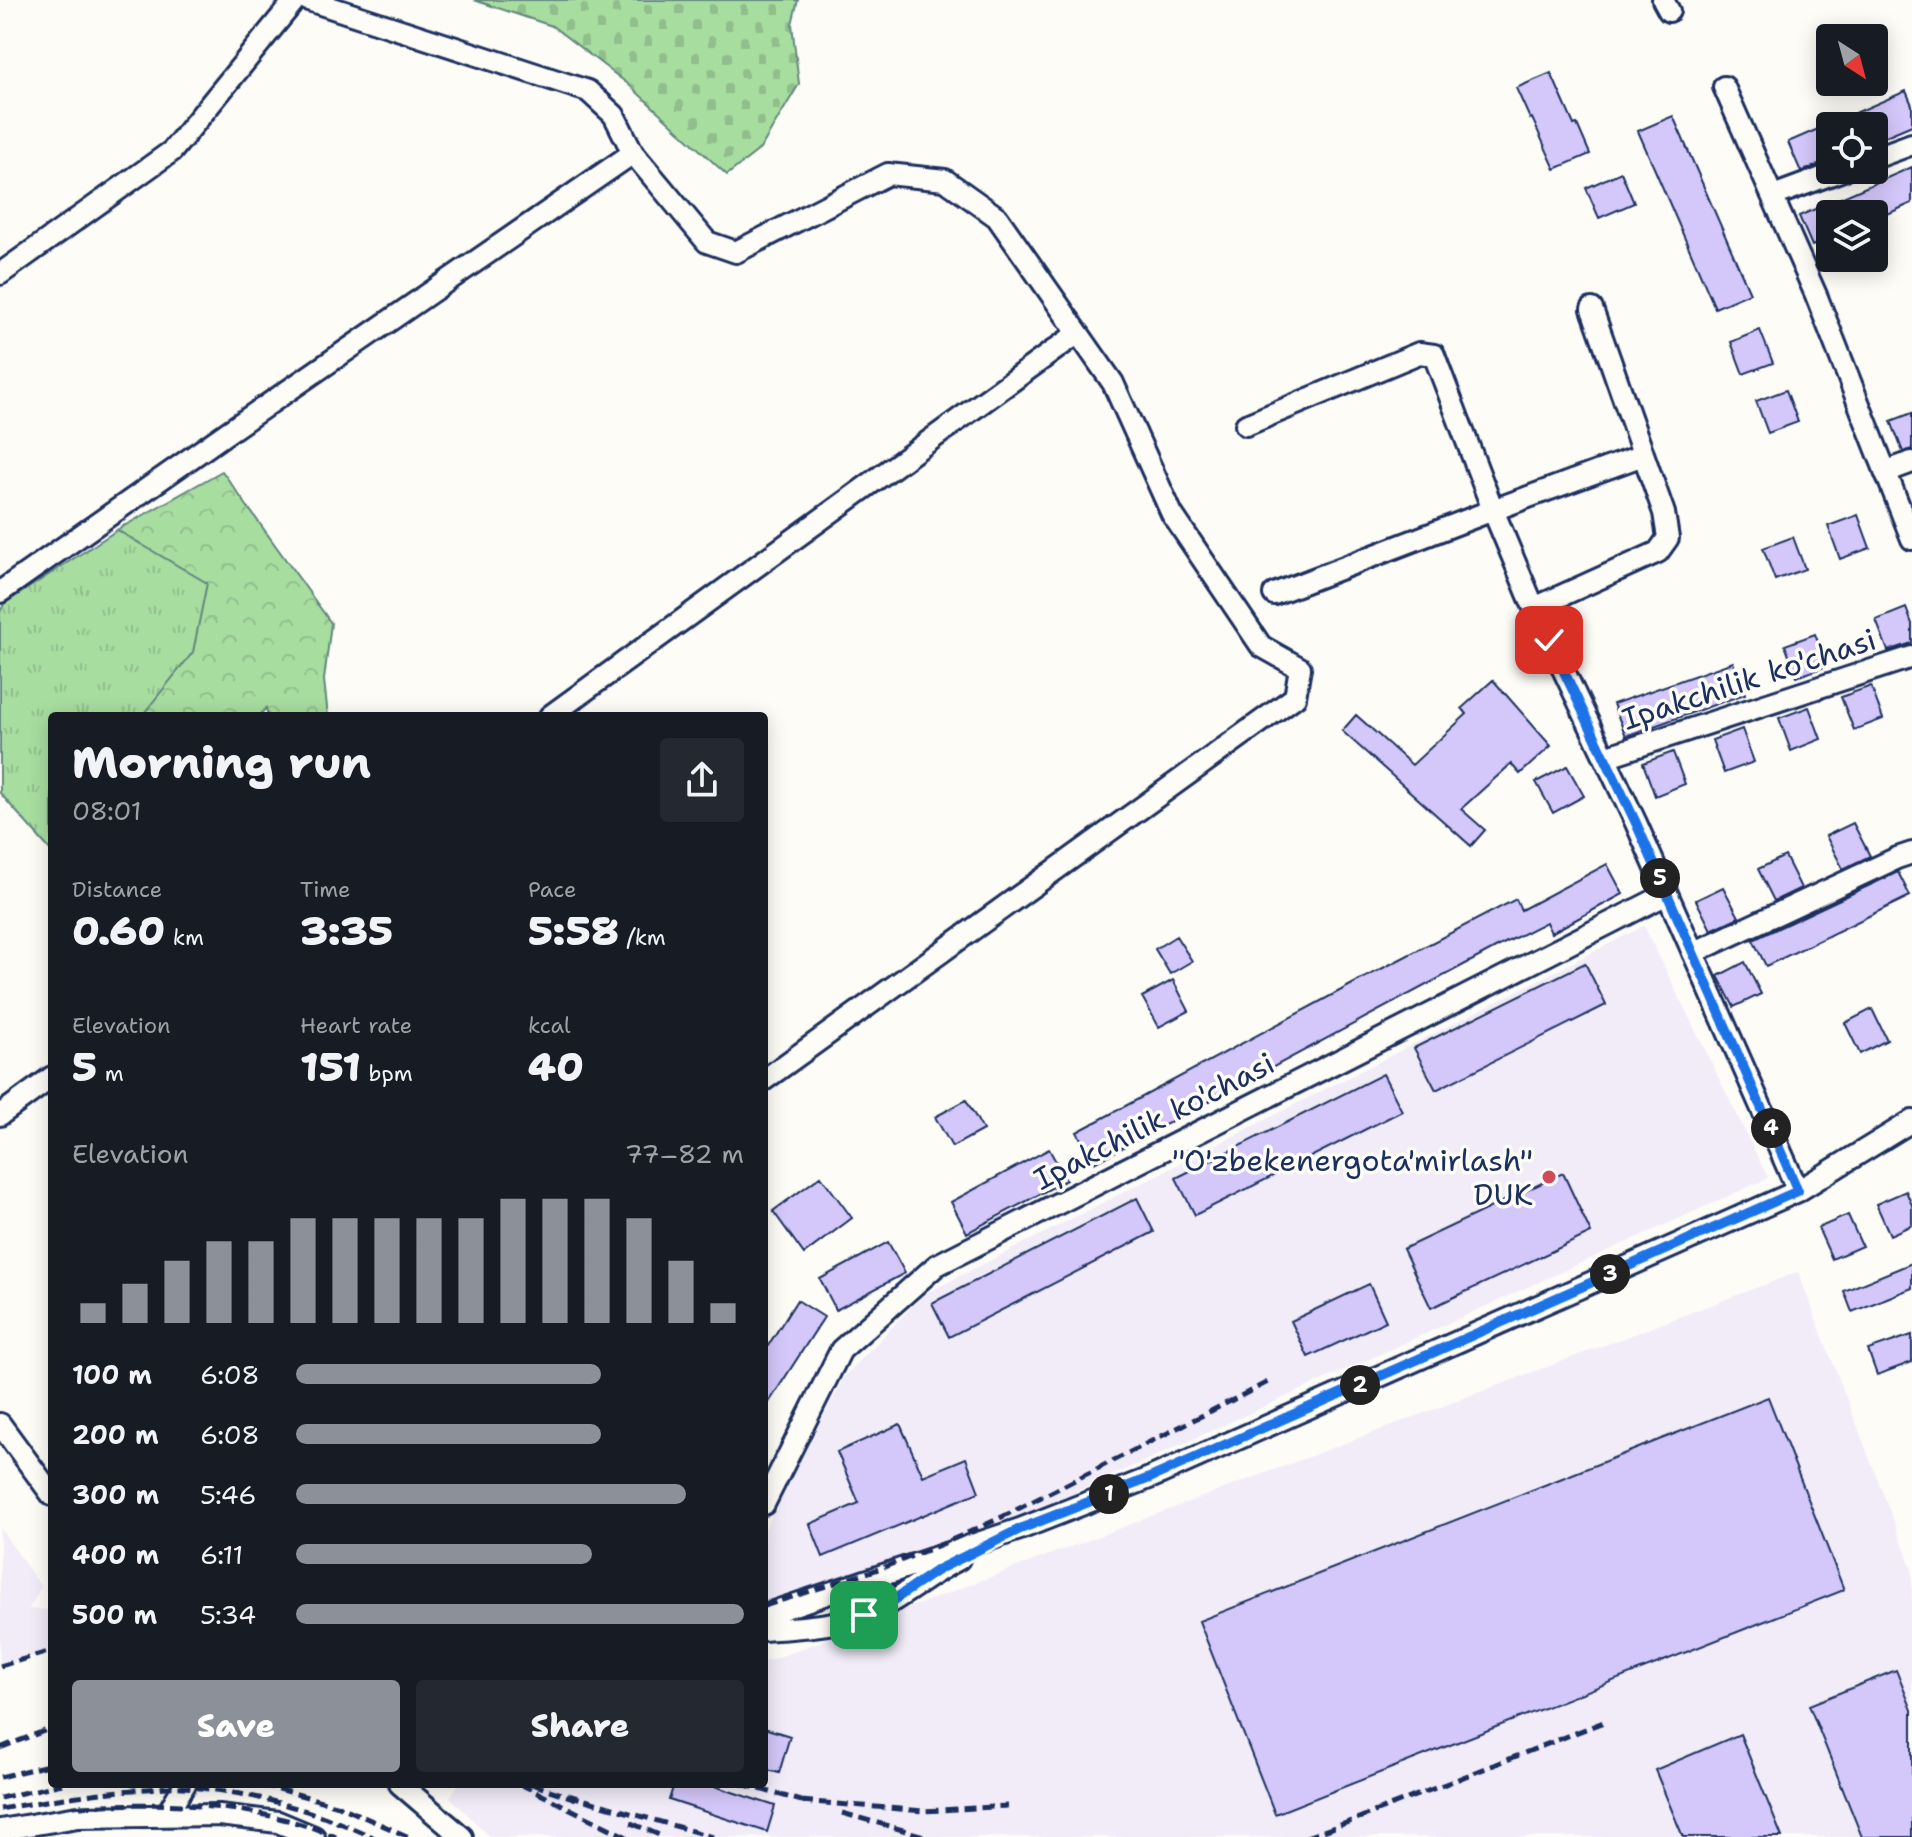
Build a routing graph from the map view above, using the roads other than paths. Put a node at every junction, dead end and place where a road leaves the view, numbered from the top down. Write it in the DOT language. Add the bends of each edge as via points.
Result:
graph roads {
  1 [pos="295,0"];
  2 [pos="308,0"];
  3 [pos="1724,87"];
  4 [pos="1912,144"];
  5 [pos="633,153"];
  6 [pos="1888,153"];
  7 [pos="1816,180"];
  8 [pos="1773,196"];
  9 [pos="0,274"];
  10 [pos="1592,309"];
  11 [pos="1078,333"];
  12 [pos="1246,425"];
  13 [pos="1643,455"];
  14 [pos="1912,462"];
  15 [pos="1885,472"];
  16 [pos="1493,510"];
  17 [pos="1912,539"];
  18 [pos="0,592"];
  19 [pos="1274,594"];
  20 [pos="1534,608"];
  21 [pos="1912,657"];
  22 [pos="556,712"];
  23 [pos="1605,757"];
  24 [pos="1912,853"];
  25 [pos="1667,894"];
  26 [pos="1693,953"];
  27 [pos="768,1077"];
  28 [pos="48,1080"];
  29 [pos="0,1115"];
  30 [pos="1912,1121"];
  31 [pos="1798,1191"];
  32 [pos="0,1424"];
  33 [pos="48,1490"];
  34 [pos="768,1496"];
  35 [pos="1020,1529"];
  36 [pos="768,1614"];
  37 [pos="768,1630"];
  38 [pos="183,1788"];
  39 [pos="405,1788"];
  40 [pos="167,1814"];
  41 [pos="0,1830"];
  42 [pos="314,1837"];
  43 [pos="462,1837"];
  1 -- 9 [label="street" via="172,151"];
  2 -- 5 [label="street" via="588,91 614,115"];
  3 -- 8 [label="street"];
  4 -- 6 [label="street"];
  5 -- 11 [label="street" via="707,242 736,252 888,174 945,180 997,217"];
  5 -- 18 [label="street"];
  7 -- 8 [label="street"];
  8 -- 15 [label="street"];
  10 -- 13 [label="street"];
  11 -- 22 [label="street"];
  11 -- 27 [label="street" via="1113,383 1172,514 1261,646 1300,668 1295,697"];
  12 -- 16 [label="street, Ipakchilik ko'chasi" via="1419,353 1434,355"];
  13 -- 16 [label="street"];
  13 -- 20 [label="street" via="1668,538 1658,552"];
  14 -- 15 [label="street"];
  15 -- 17 [label="street"];
  16 -- 19 [label="street"];
  16 -- 20 [label="street, Ipakchilik ko'chasi"];
  20 -- 23 [label="street, Ipakchilik ko'chasi"];
  21 -- 23 [label="street, Ipakchilik ko'chasi"];
  23 -- 25 [label="street, Ipakchilik ko'chasi"];
  24 -- 26 [label="street"];
  25 -- 26 [label="street, Ipakchilik ko'chasi"];
  25 -- 34 [label="street, Ipakchilik ko'chasi" via="937,1265 841,1350"];
  26 -- 31 [label="street, Ipakchilik ko'chasi"];
  28 -- 29 [label="street"];
  30 -- 31 [label="street"];
  31 -- 35 [label="street" via="1152,1477"];
  32 -- 33 [label="street"];
  35 -- 36 [label="street"];
  35 -- 37 [label="street" via="939,1569 864,1615"];
  38 -- 40 [label="street"];
  39 -- 43 [label="street"];
  40 -- 41 [label="street" via="78,1817"];
  40 -- 42 [label="street" via="278,1822"];
}
